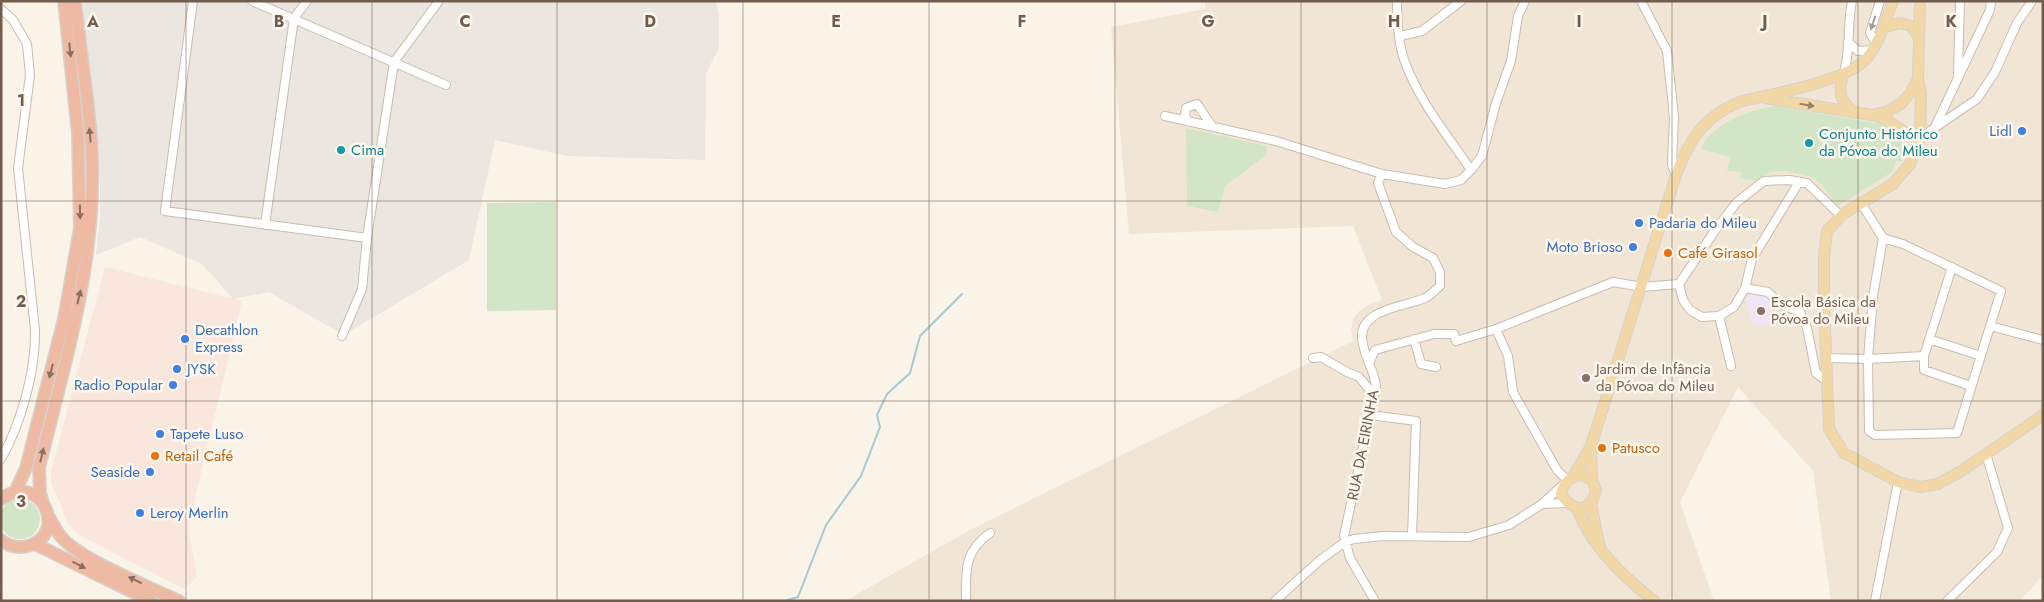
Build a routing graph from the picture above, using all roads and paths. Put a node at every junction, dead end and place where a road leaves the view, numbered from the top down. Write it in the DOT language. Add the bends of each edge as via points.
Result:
graph roads {
  1 [pos="64,1"];
  2 [pos="76,1"];
  3 [pos="193,1"];
  4 [pos="252,1"];
  5 [pos="307,1"];
  6 [pos="439,1"];
  7 [pos="1397,1"];
  8 [pos="1461,1"];
  9 [pos="1524,1"];
  10 [pos="1641,1"];
  11 [pos="1852,1"];
  12 [pos="1880,1"];
  13 [pos="1893,1"];
  14 [pos="1920,1"];
  15 [pos="1925,1"];
  16 [pos="1960,1"];
  17 [pos="1991,1"];
  18 [pos="2032,1"];
  19 [pos="1,9"];
  20 [pos="294,18"];
  21 [pos="1883,28"];
  22 [pos="1400,36"];
  23 [pos="1919,38"];
  24 [pos="1848,42"];
  25 [pos="1874,47"];
  26 [pos="394,62"];
  27 [pos="1918,73"];
  28 [pos="1843,75"];
  29 [pos="1958,76"];
  30 [pos="446,85"];
  31 [pos="1921,93"];
  32 [pos="1759,98"];
  33 [pos="1851,109"];
  34 [pos="1872,115"];
  35 [pos="1165,116"];
  36 [pos="1187,121"];
  37 [pos="1212,126"];
  38 [pos="1920,138"];
  39 [pos="1471,170"];
  40 [pos="1382,174"];
  41 [pos="1676,175"];
  42 [pos="1799,182"];
  43 [pos="1861,203"];
  44 [pos="1841,216"];
  45 [pos="265,225"];
  46 [pos="367,238"];
  47 [pos="1882,238"];
  48 [pos="1952,267"];
  49 [pos="1679,284"];
  50 [pos="1642,287"];
  51 [pos="1745,288"];
  52 [pos="1720,316"];
  53 [pos="1990,326"];
  54 [pos="1496,329"];
  55 [pos="342,336"];
  56 [pos="1929,338"];
  57 [pos="1414,339"];
  58 [pos="2043,340"];
  59 [pos="1924,356"];
  60 [pos="1980,356"];
  61 [pos="1313,358"];
  62 [pos="1826,358"];
  63 [pos="1868,359"];
  64 [pos="1369,363"];
  65 [pos="1731,366"];
  66 [pos="1436,367"];
  67 [pos="1827,382"];
  68 [pos="1971,386"];
  69 [pos="1374,395"];
  70 [pos="1370,415"];
  71 [pos="2043,415"];
  72 [pos="1591,446"];
  73 [pos="1986,454"];
  74 [pos="1,458"];
  75 [pos="1568,480"];
  76 [pos="1592,480"];
  77 [pos="1898,482"];
  78 [pos="15,492"];
  79 [pos="1,499"];
  80 [pos="1566,502"];
  81 [pos="1591,502"];
  82 [pos="44,503"];
  83 [pos="1542,504"];
  84 [pos="1576,508"];
  85 [pos="48,517"];
  86 [pos="1346,530"];
  87 [pos="990,533"];
  88 [pos="1412,536"];
  89 [pos="1354,539"];
  90 [pos="1,540"];
  91 [pos="1345,542"];
  92 [pos="35,544"];
  93 [pos="1600,549"];
  94 [pos="151,601"];
  95 [pos="179,601"];
  96 [pos="966,601"];
  97 [pos="1275,601"];
  98 [pos="1375,601"];
  99 [pos="1654,601"];
  100 [pos="1875,601"];
  101 [pos="1947,601"];
  1 -- 78 [label="highway, one-way" via="78,134 80,228 61,328 26,468"];
  82 -- 2 [label="highway, one-way" via="40,493 39,468 81,291 92,191 89,125"];
  3 -- 45 [label="street" via="165,212"];
  4 -- 20 [label="street"];
  5 -- 20 [label="street"];
  6 -- 26 [label="street"];
  7 -- 22 [label="street"];
  8 -- 22 [label="street" via="1422,31"];
  9 -- 39 [label="street" via="1518,16 1511,62 1482,156"];
  10 -- 41 [label="street" via="1667,51 1674,117 1672,165"];
  11 -- 24 [label="street"];
  12 -- 25 [label="street, one-way" via="1870,33"];
  13 -- 21 [label="main road"];
  14 -- 23 [label="main road"];
  15 -- 31 [label="main road"];
  16 -- 29 [label="street"];
  17 -- 29 [label="street" via="1990,10"];
  18 -- 29 [label="street" via="2017,23 1996,72 1977,99 1931,130"];
  19 -- 74 [label="street" via="13,20 27,44 30,67 18,168 35,330 31,374 12,440"];
  20 -- 26 [label="street"];
  20 -- 45 [label="street"];
  21 -- 23 [label="main road" via="1899,23 1911,26"];
  21 -- 25 [label="main road"];
  22 -- 39 [label="street" via="1404,61 1417,89"];
  23 -- 27 [label="main road"];
  24 -- 25 [label="street" via="1858,51"];
  24 -- 28 [label="street"];
  25 -- 28 [label="main road" via="1862,63"];
  26 -- 30 [label="street"];
  26 -- 46 [label="street"];
  27 -- 31 [label="main road"];
  27 -- 33 [label="main road" via="1894,101 1884,106"];
  27 -- 34 [label="main road" via="1911,92 1902,103"];
  28 -- 32 [label="main road"];
  28 -- 33 [label="main road" via="1839,90"];
  31 -- 38 [label="main road"];
  32 -- 33 [label="main road, one-way"];
  32 -- 41 [label="main road" via="1728,107 1707,121 1692,140"];
  33 -- 34 [label="main road"];
  34 -- 38 [label="main road" via="1887,118 1909,136"];
  35 -- 36 [label="street"];
  36 -- 37 [label="street"];
  36 -- 37 [label="street" via="1184,116 1186,108 1197,104"];
  37 -- 40 [label="street" via="1276,141"];
  38 -- 43 [label="main road" via="1910,164 1893,184"];
  39 -- 40 [label="street" via="1461,180 1444,184"];
  40 -- 64 [label="street, RUA DA EIRINHA" via="1378,183 1396,232 1433,258 1440,272 1440,286 1427,297 1371,316 1364,324 1361,337"];
  41 -- 50 [label="main road"];
  42 -- 44 [label="street" via="1807,183"];
  42 -- 49 [label="street" via="1764,181 1737,202"];
  42 -- 51 [label="street" via="1752,259"];
  43 -- 44 [label="main road"];
  43 -- 47 [label="street"];
  44 -- 62 [label="main road" via="1827,231 1824,257"];
  45 -- 46 [label="street"];
  46 -- 55 [label="street" via="362,289"];
  47 -- 48 [label="street"];
  47 -- 63 [label="street"];
  48 -- 53 [label="street" via="2001,291"];
  48 -- 56 [label="street"];
  49 -- 50 [label="street"];
  49 -- 52 [label="street" via="1683,300 1690,310 1702,317"];
  50 -- 54 [label="street" via="1613,282"];
  50 -- 72 [label="main road"];
  51 -- 52 [label="street" via="1734,306"];
  51 -- 67 [label="street" via="1768,292 1780,304 1800,312 1807,328 1816,373"];
  52 -- 65 [label="street"];
  53 -- 58 [label="street"];
  53 -- 60 [label="street"];
  54 -- 57 [label="street" via="1456,341 1454,334"];
  54 -- 75 [label="street" via="1508,356 1513,392 1558,470"];
  56 -- 59 [label="street"];
  56 -- 60 [label="street"];
  57 -- 64 [label="street" via="1375,350"];
  57 -- 66 [label="street" via="1421,364"];
  59 -- 63 [label="street"];
  59 -- 68 [label="street" via="1924,370"];
  60 -- 68 [label="street"];
  61 -- 69 [label="street" via="1321,358 1359,377"];
  62 -- 63 [label="street"];
  62 -- 67 [label="main road"];
  63 -- 68 [label="street" via="1868,430 1871,434 1956,433"];
  64 -- 69 [label="street, RUA DA EIRINHA" via="1376,386"];
  67 -- 77 [label="main road" via="1828,429 1844,453"];
  69 -- 70 [label="street, RUA DA EIRINHA"];
  70 -- 86 [label="street, RUA DA EIRINHA"];
  70 -- 88 [label="street" via="1416,421"];
  71 -- 73 [label="main road"];
  72 -- 75 [label="main road"];
  72 -- 76 [label="main road"];
  73 -- 77 [label="main road" via="1938,484 1920,487"];
  73 -- 101 [label="street" via="2008,528 1997,552"];
  75 -- 76 [label="main road" via="1583,475"];
  75 -- 80 [label="main road" via="1561,494"];
  75 -- 83 [label="street"];
  76 -- 81 [label="main road" via="1596,490"];
  77 -- 100 [label="street"];
  78 -- 79 [label="highway"];
  78 -- 82 [label="highway" via="31,493"];
  80 -- 83 [label="street"];
  80 -- 84 [label="main road"];
  81 -- 84 [label="main road"];
  81 -- 93 [label="main road"];
  82 -- 85 [label="highway"];
  83 -- 88 [label="street" via="1510,525 1469,537"];
  84 -- 93 [label="main road"];
  85 -- 92 [label="highway" via="46,532"];
  95 -- 85 [label="highway, one-way" via="77,550 63,539"];
  86 -- 89 [label="street"];
  86 -- 91 [label="street, RUA DA EIRINHA"];
  87 -- 96 [label="street" via="981,539 969,557"];
  88 -- 89 [label="street"];
  89 -- 91 [label="street"];
  90 -- 92 [label="highway" via="18,548"];
  91 -- 97 [label="street"];
  91 -- 98 [label="street" via="1350,558"];
  92 -- 94 [label="highway, one-way"];
  93 -- 99 [label="main road" via="1629,581"];
}
